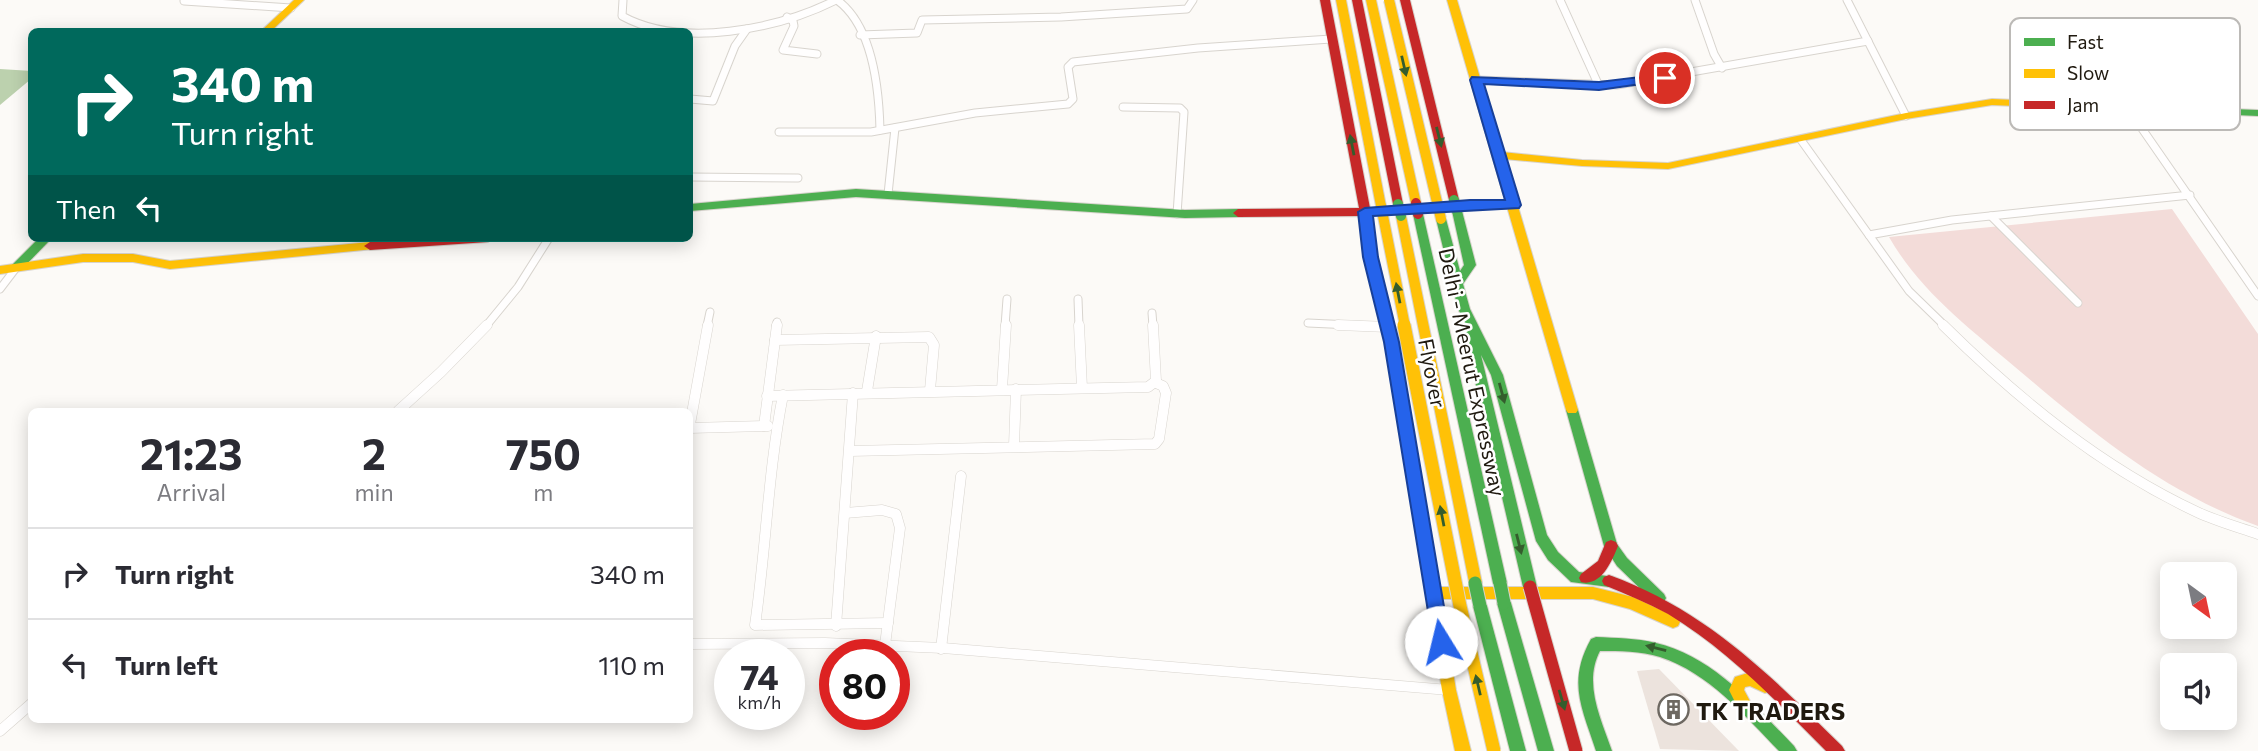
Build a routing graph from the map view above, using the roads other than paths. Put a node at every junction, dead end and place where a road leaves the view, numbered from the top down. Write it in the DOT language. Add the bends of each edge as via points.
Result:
graph roads {
  1 [pos="623,0"];
  2 [pos="837,0"];
  3 [pos="1193,0"];
  4 [pos="1325,0"];
  5 [pos="1341,0"];
  6 [pos="1357,0"];
  7 [pos="1371,0"];
  8 [pos="1389,0"];
  9 [pos="1405,0"];
  10 [pos="1452,0"];
  11 [pos="1560,0"];
  12 [pos="1695,0"];
  13 [pos="1847,0"];
  14 [pos="184,1"];
  15 [pos="295,4"];
  16 [pos="787,17"];
  17 [pos="637,24"];
  18 [pos="268,28"];
  19 [pos="634,28"];
  20 [pos="668,28"];
  21 [pos="693,29"];
  22 [pos="747,29"];
  23 [pos="860,36"];
  24 [pos="1331,39"];
  25 [pos="1868,41"];
  26 [pos="817,54"];
  27 [pos="1722,68"];
  28 [pos="1477,80"];
  29 [pos="1599,86"];
  30 [pos="693,99"];
  31 [pos="2010,103"];
  32 [pos="1124,107"];
  33 [pos="2240,112"];
  34 [pos="2258,113"];
  35 [pos="1906,116"];
  36 [pos="895,128"];
  37 [pos="2143,130"];
  38 [pos="880,131"];
  39 [pos="779,132"];
  40 [pos="1801,140"];
  41 [pos="1498,155"];
  42 [pos="693,177"];
  43 [pos="798,178"];
  44 [pos="888,194"];
  45 [pos="2190,195"];
  46 [pos="1514,205"];
  47 [pos="693,208"];
  48 [pos="1365,212"];
  49 [pos="1177,214"];
  50 [pos="1991,216"];
  51 [pos="1868,235"];
  52 [pos="42,242"];
  53 [pos="431,242"];
  54 [pos="546,242"];
  55 [pos="16,268"];
  56 [pos="0,270"];
  57 [pos="1458,283"];
  58 [pos="0,289"];
  59 [pos="2258,296"];
  60 [pos="1007,299"];
  61 [pos="1079,299"];
  62 [pos="2078,303"];
  63 [pos="1464,309"];
  64 [pos="710,312"];
  65 [pos="1152,313"];
  66 [pos="777,322"];
  67 [pos="1308,323"];
  68 [pos="1388,327"];
  69 [pos="876,336"];
  70 [pos="775,340"];
  71 [pos="1156,383"];
  72 [pos="1082,388"];
  73 [pos="1002,389"];
  74 [pos="1016,389"];
  75 [pos="930,390"];
  76 [pos="867,391"];
  77 [pos="853,393"];
  78 [pos="783,395"];
  79 [pos="767,396"];
  80 [pos="401,408"];
  81 [pos="693,409"];
  82 [pos="693,426"];
  83 [pos="764,426"];
  84 [pos="777,426"];
  85 [pos="1014,446"];
  86 [pos="850,451"];
  87 [pos="961,477"];
  88 [pos="845,513"];
  89 [pos="2258,534"];
  90 [pos="1611,546"];
  91 [pos="1581,578"];
  92 [pos="1433,593"];
  93 [pos="1665,611"];
  94 [pos="888,623"];
  95 [pos="836,626"];
  96 [pos="887,639"];
  97 [pos="693,644"];
  98 [pos="819,645"];
  99 [pos="910,647"];
  100 [pos="941,649"];
  101 [pos="1449,691"];
  102 [pos="1784,699"];
  103 [pos="28,706"];
  104 [pos="1754,717"];
  105 [pos="0,731"];
  106 [pos="1463,751"];
  107 [pos="1494,751"];
  108 [pos="1518,751"];
  109 [pos="1546,751"];
  110 [pos="1576,751"];
  111 [pos="1604,751"];
  112 [pos="1789,751"];
  113 [pos="1837,751"];
  1 -- 17 [label="street" via="622,16"];
  2 -- 16 [label="street"];
  2 -- 23 [label="street" via="852,11"];
  3 -- 23 [label="street" via="1187,9 922,20 917,33"];
  4 -- 24 [label="main road"];
  107 -- 5 [label="main road, Flyover, one-way, bridge" via="1457,593"];
  6 -- 108 [label="main road, Delhi - Meerut Expressway, bridge" via="1475,583"];
  7 -- 109 [label="main road, Delhi - Meerut Expressway, bridge" via="1504,603"];
  8 -- 57 [label="main road, one-way, bridge"];
  9 -- 57 [label="main road, one-way" via="1469,265"];
  10 -- 28 [label="main road"];
  11 -- 29 [label="street"];
  12 -- 27 [label="street"];
  13 -- 25 [label="street"];
  14 -- 15 [label="street"];
  15 -- 18 [label="main road"];
  16 -- 22 [label="street"];
  16 -- 26 [label="street" via="794,26 783,50"];
  17 -- 19 [label="street"];
  17 -- 20 [label="street"];
  21 -- 22 [label="street"];
  22 -- 30 [label="street" via="732,48 726,76 713,101"];
  23 -- 38 [label="street" via="877,82"];
  24 -- 36 [label="street" via="1073,62 1068,67 1072,103 975,113"];
  48 -- 24 [label="main road, one-way"];
  25 -- 27 [label="street"];
  25 -- 35 [label="street"];
  27 -- 29 [label="street"];
  28 -- 29 [label="street"];
  28 -- 41 [label="main road"];
  31 -- 35 [label="main road"];
  32 -- 49 [label="street" via="1180,108 1185,113"];
  33 -- 34 [label="main road"];
  35 -- 40 [label="main road"];
  36 -- 38 [label="street"];
  36 -- 44 [label="street"];
  37 -- 45 [label="street"];
  38 -- 39 [label="street"];
  40 -- 41 [label="main road" via="1655,167"];
  40 -- 51 [label="street"];
  41 -- 46 [label="main road"];
  42 -- 43 [label="street"];
  44 -- 47 [label="main road" via="842,193"];
  44 -- 49 [label="main road"];
  45 -- 50 [label="street"];
  45 -- 59 [label="street"];
  46 -- 48 [label="main road"];
  46 -- 90 [label="main road"];
  48 -- 49 [label="main road"];
  48 -- 68 [label="main road" via="1370,257"];
  50 -- 51 [label="street"];
  50 -- 62 [label="street"];
  51 -- 89 [label="street" via="1909,291 2045,417 2127,475 2199,513"];
  52 -- 55 [label="main road"];
  53 -- 55 [label="main road" via="170,265 110,257"];
  54 -- 80 [label="street" via="504,307"];
  55 -- 56 [label="main road"];
  55 -- 58 [label="street"];
  57 -- 63 [label="main road"];
  60 -- 73 [label="street"];
  61 -- 72 [label="street"];
  63 -- 91 [label="main road, one-way" via="1497,374 1541,537 1553,556"];
  63 -- 110 [label="main road, Flyover, one-way, bridge" via="1530,587"];
  64 -- 81 [label="street"];
  65 -- 71 [label="street"];
  66 -- 70 [label="street"];
  67 -- 68 [label="street"];
  68 -- 92 [label="main road"];
  69 -- 70 [label="street"];
  69 -- 75 [label="street" via="933,340"];
  69 -- 76 [label="street"];
  70 -- 79 [label="street"];
  71 -- 72 [label="street"];
  71 -- 85 [label="street" via="1166,393 1160,439 1155,444"];
  72 -- 74 [label="street"];
  73 -- 74 [label="street"];
  73 -- 75 [label="street"];
  74 -- 85 [label="street"];
  75 -- 76 [label="street"];
  76 -- 77 [label="street"];
  77 -- 78 [label="street"];
  77 -- 86 [label="street"];
  78 -- 79 [label="street"];
  78 -- 84 [label="street"];
  79 -- 83 [label="street"];
  82 -- 83 [label="street"];
  83 -- 84 [label="street"];
  84 -- 95 [label="street" via="755,625"];
  85 -- 86 [label="street"];
  86 -- 88 [label="street"];
  87 -- 100 [label="street"];
  88 -- 94 [label="street" via="882,510 896,514 900,528"];
  88 -- 95 [label="street"];
  90 -- 91 [label="main road" via="1603,565"];
  90 -- 93 [label="main road"];
  91 -- 93 [label="main road" via="1622,584"];
  92 -- 93 [label="main road" via="1593,593"];
  92 -- 101 [label="main road"];
  93 -- 102 [label="main road" via="1730,653"];
  94 -- 95 [label="street"];
  94 -- 96 [label="street"];
  97 -- 98 [label="street"];
  99 -- 100 [label="street"];
  100 -- 101 [label="street"];
  101 -- 106 [label="main road"];
  102 -- 104 [label="main road" via="1757,681 1745,679 1736,690"];
  102 -- 113 [label="main road"];
  103 -- 105 [label="street"];
  104 -- 111 [label="main road, one-way" via="1683,655 1620,640 1596,644 1583,664 1583,680"];
  104 -- 112 [label="main road"];
}
